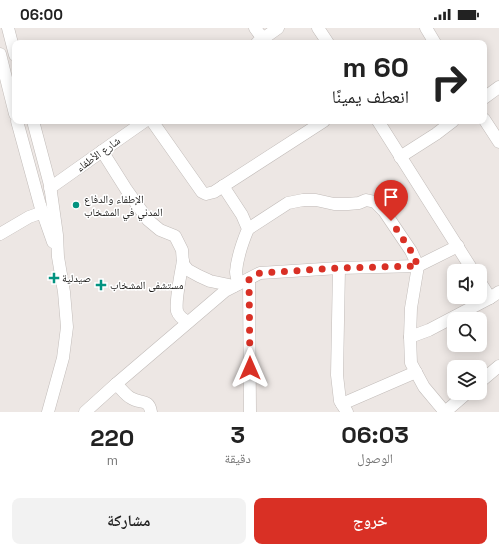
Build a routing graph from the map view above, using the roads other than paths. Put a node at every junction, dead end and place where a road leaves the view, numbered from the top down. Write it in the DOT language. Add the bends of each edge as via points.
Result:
graph roads {
  1 [pos="8,28"];
  2 [pos="255,28"];
  3 [pos="278,28"];
  4 [pos="318,28"];
  5 [pos="260,40"];
  6 [pos="261,40"];
  7 [pos="326,40"];
  8 [pos="12,43"];
  9 [pos="0,54"];
  10 [pos="499,87"];
  11 [pos="487,96"];
  12 [pos="12,102"];
  13 [pos="18,124"];
  14 [pos="34,124"];
  15 [pos="141,124"];
  16 [pos="154,124"];
  17 [pos="319,124"];
  18 [pos="380,124"];
  19 [pos="449,124"];
  20 [pos="487,124"];
  21 [pos="499,142"];
  22 [pos="102,151"];
  23 [pos="400,156"];
  24 [pos="223,186"];
  25 [pos="50,188"];
  26 [pos="42,212"];
  27 [pos="248,229"];
  28 [pos="0,234"];
  29 [pos="458,246"];
  30 [pos="58,257"];
  31 [pos="183,260"];
  32 [pos="469,264"];
  33 [pos="418,266"];
  34 [pos="339,268"];
  35 [pos="249,279"];
  36 [pos="236,285"];
  37 [pos="494,295"];
  38 [pos="188,322"];
  39 [pos="410,337"];
  40 [pos="499,366"];
  41 [pos="416,372"];
  42 [pos="487,376"];
  43 [pos="116,384"];
  44 [pos="459,400"];
  45 [pos="344,409"];
  46 [pos="47,411"];
  47 [pos="85,412"];
  48 [pos="151,412"];
  49 [pos="250,412"];
  50 [pos="445,412"];
  1 -- 8 [label="street"];
  2 -- 5 [label="street"];
  3 -- 6 [label="street"];
  4 -- 7 [label="street"];
  9 -- 12 [label="street"];
  10 -- 11 [label="street"];
  13 -- 26 [label="street"];
  14 -- 25 [label="street"];
  15 -- 22 [label="street, شارع الأطفاء"];
  16 -- 24 [label="street" via="202,192 209,194"];
  17 -- 24 [label="street"];
  18 -- 23 [label="street"];
  19 -- 23 [label="street"];
  20 -- 21 [label="street"];
  22 -- 25 [label="street, شارع الأطفاء"];
  22 -- 31 [label="street" via="148,220 160,230 175,236 182,250"];
  23 -- 29 [label="street"];
  24 -- 27 [label="street"];
  25 -- 30 [label="street"];
  26 -- 28 [label="street"];
  26 -- 30 [label="street"];
  27 -- 33 [label="street" via="288,203 316,200 348,204 366,200 375,202 384,211"];
  27 -- 36 [label="street" via="239,257"];
  29 -- 32 [label="street"];
  29 -- 33 [label="street"];
  30 -- 46 [label="street" via="67,326 63,358"];
  31 -- 36 [label="street" via="188,270 199,276 210,281"];
  31 -- 38 [label="street" via="177,311 183,320"];
  33 -- 34 [label="street"];
  33 -- 39 [label="street" via="411,308"];
  34 -- 35 [label="street" via="260,273"];
  34 -- 45 [label="street" via="337,375 340,401"];
  35 -- 36 [label="street"];
  35 -- 49 [label="street"];
  36 -- 38 [label="street"];
  37 -- 39 [label="street" via="429,330"];
  38 -- 43 [label="street"];
  39 -- 41 [label="street" via="411,363"];
  40 -- 42 [label="street"];
  41 -- 45 [label="street"];
  41 -- 50 [label="street" via="424,387"];
  43 -- 47 [label="street"];
  43 -- 48 [label="street" via="131,399 147,403"];
  44 -- 50 [label="street"];
}
